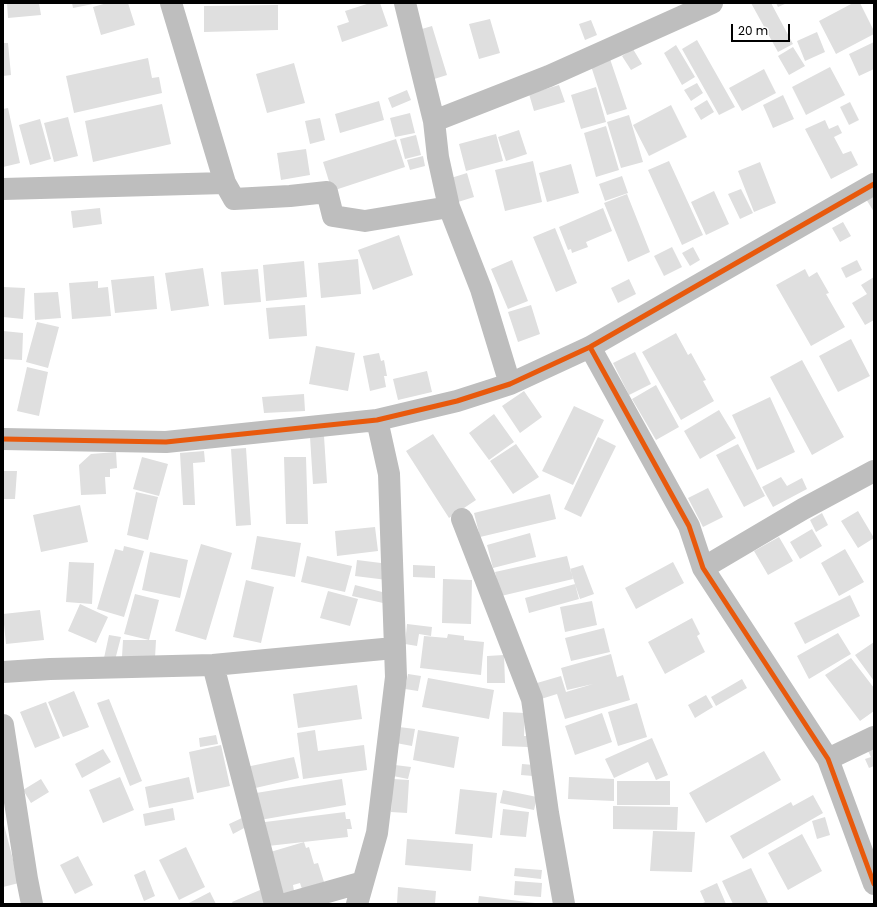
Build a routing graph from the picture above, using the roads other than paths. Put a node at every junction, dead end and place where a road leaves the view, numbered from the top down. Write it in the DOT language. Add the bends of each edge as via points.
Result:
graph roads {
  1 [pos="171,3"];
  2 [pos="405,3"];
  3 [pos="712,3"];
  4 [pos="434,121"];
  5 [pos="225,183"];
  6 [pos="874,184"];
  7 [pos="3,189"];
  8 [pos="449,207"];
  9 [pos="590,347"];
  10 [pos="510,384"];
  11 [pos="377,420"];
  12 [pos="3,439"];
  13 [pos="874,471"];
  14 [pos="462,519"];
  15 [pos="703,568"];
  16 [pos="394,648"];
  17 [pos="213,665"];
  18 [pos="3,672"];
  19 [pos="3,725"];
  20 [pos="874,737"];
  21 [pos="828,759"];
  22 [pos="363,882"];
  23 [pos="874,884"];
  24 [pos="32,904"];
  25 [pos="275,904"];
  26 [pos="285,904"];
  27 [pos="357,904"];
  28 [pos="564,904"];
  1 -- 5 [label="street"];
  2 -- 4 [label="street"];
  3 -- 4 [label="street" via="549,76"];
  4 -- 8 [label="street" via="438,157"];
  5 -- 7 [label="street"];
  5 -- 8 [label="street" via="234,199 327,192 333,216 366,221"];
  6 -- 9 [label="street"];
  8 -- 10 [label="street" via="481,289"];
  9 -- 10 [label="street"];
  9 -- 15 [label="street" via="689,526"];
  10 -- 11 [label="street" via="457,401"];
  11 -- 12 [label="street" via="166,442"];
  11 -- 16 [label="street" via="389,474"];
  13 -- 15 [label="street"];
  14 -- 28 [label="street" via="532,699"];
  15 -- 21 [label="street"];
  16 -- 17 [label="street"];
  16 -- 22 [label="street" via="396,677 377,833"];
  17 -- 18 [label="street"];
  17 -- 25 [label="street"];
  19 -- 24 [label="street"];
  20 -- 21 [label="street"];
  21 -- 23 [label="street"];
  22 -- 26 [label="street"];
  22 -- 27 [label="street"];
}
